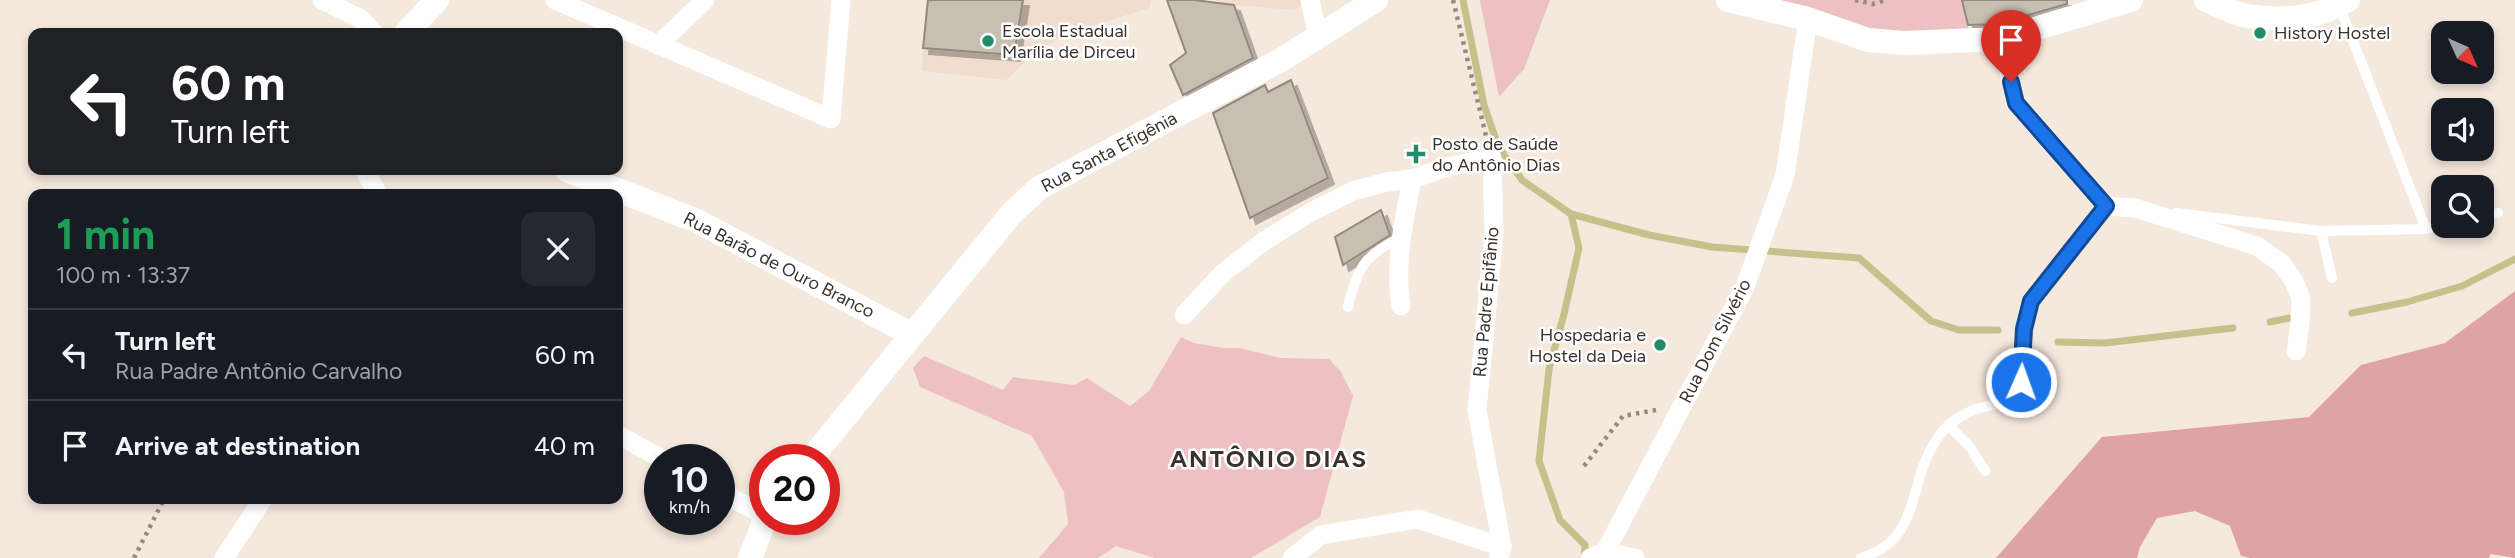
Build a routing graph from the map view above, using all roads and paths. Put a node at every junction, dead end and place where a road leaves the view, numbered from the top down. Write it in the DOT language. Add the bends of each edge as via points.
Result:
graph roads {
  1 [pos="322,0"];
  2 [pos="438,0"];
  3 [pos="555,0"];
  4 [pos="705,0"];
  5 [pos="841,0"];
  6 [pos="1310,0"];
  7 [pos="1376,0"];
  8 [pos="1453,0"];
  9 [pos="1728,0"];
  10 [pos="1855,0"];
  11 [pos="1886,0"];
  12 [pos="2131,0"];
  13 [pos="2206,0"];
  14 [pos="2343,3"];
  15 [pos="1808,19"];
  16 [pos="369,28"];
  17 [pos="411,28"];
  18 [pos="620,28"];
  19 [pos="623,29"];
  20 [pos="1318,37"];
  21 [pos="2001,39"];
  22 [pos="659,45"];
  23 [pos="1492,158"];
  24 [pos="579,175"];
  25 [pos="1412,179"];
  26 [pos="616,189"];
  27 [pos="623,192"];
  28 [pos="2106,206"];
  29 [pos="2135,208"];
  30 [pos="2498,213"];
  31 [pos="2494,214"];
  32 [pos="2431,228"];
  33 [pos="2426,229"];
  34 [pos="2321,231"];
  35 [pos="1402,237"];
  36 [pos="2332,278"];
  37 [pos="1401,306"];
  38 [pos="1348,307"];
  39 [pos="1184,315"];
  40 [pos="911,334"];
  41 [pos="2296,351"];
  42 [pos="1682,406"];
  43 [pos="1948,425"];
  44 [pos="623,438"];
  45 [pos="823,444"];
  46 [pos="644,449"];
  47 [pos="1584,466"];
  48 [pos="1985,471"];
  49 [pos="161,504"];
  50 [pos="260,504"];
  51 [pos="758,535"];
  52 [pos="1500,553"];
  53 [pos="1598,555"];
  54 [pos="134,558"];
  55 [pos="224,558"];
  56 [pos="750,558"];
  57 [pos="1292,558"];
  58 [pos="1635,558"];
  59 [pos="1861,558"];
  1 -- 16 [label="street"];
  2 -- 17 [label="street"];
  3 -- 18 [label="street"];
  4 -- 22 [label="street"];
  5 -- 22 [label="street" via="831,119"];
  6 -- 20 [label="street"];
  7 -- 20 [label="street, Rua Santa Efigênia"];
  8 -- 23 [label="path"];
  9 -- 15 [label="street"];
  10 -- 11 [label="path" via="1873,4"];
  12 -- 21 [label="street"];
  13 -- 14 [label="street" via="2245,16 2304,18"];
  14 -- 33 [label="lane"];
  15 -- 21 [label="street" via="1868,40"];
  15 -- 42 [label="street, Rua Dom Silvério" via="1786,175 1745,287"];
  19 -- 22 [label="street"];
  20 -- 40 [label="street, Rua Santa Efigênia" via="1039,188 1011,214"];
  21 -- 28 [label="street" via="2016,103"];
  23 -- 25 [label="street"];
  23 -- 52 [label="street, Rua Padre Epifânio" via="1494,234 1477,410"];
  24 -- 26 [label="street, Rua Barão de Ouro Branco"];
  25 -- 35 [label="street"];
  25 -- 39 [label="street" via="1353,191 1311,212 1222,274"];
  27 -- 40 [label="street, Rua Barão de Ouro Branco" via="697,220"];
  28 -- 29 [label="street"];
  28 -- 43 [label="lane" via="2031,301 2017,392"];
  29 -- 34 [label="lane"];
  29 -- 41 [label="street" via="2258,246 2282,264 2301,298"];
  30 -- 31 [label="lane"];
  32 -- 33 [label="lane"];
  33 -- 34 [label="lane"];
  34 -- 36 [label="lane"];
  35 -- 37 [label="street"];
  35 -- 38 [label="lane" via="1367,259 1354,281"];
  40 -- 45 [label="street, Rua Santa Efigênia"];
  42 -- 47 [label="path" via="1623,416"];
  42 -- 53 [label="street, Rua Dom Silvério"];
  43 -- 48 [label="lane"];
  43 -- 59 [label="lane" via="1928,454 1903,528 1882,550"];
  44 -- 46 [label="street"];
  49 -- 54 [label="path"];
  50 -- 55 [label="street"];
  51 -- 56 [label="street"];
  52 -- 57 [label="street" via="1418,519 1321,535"];
  53 -- 58 [label="street"];
}
